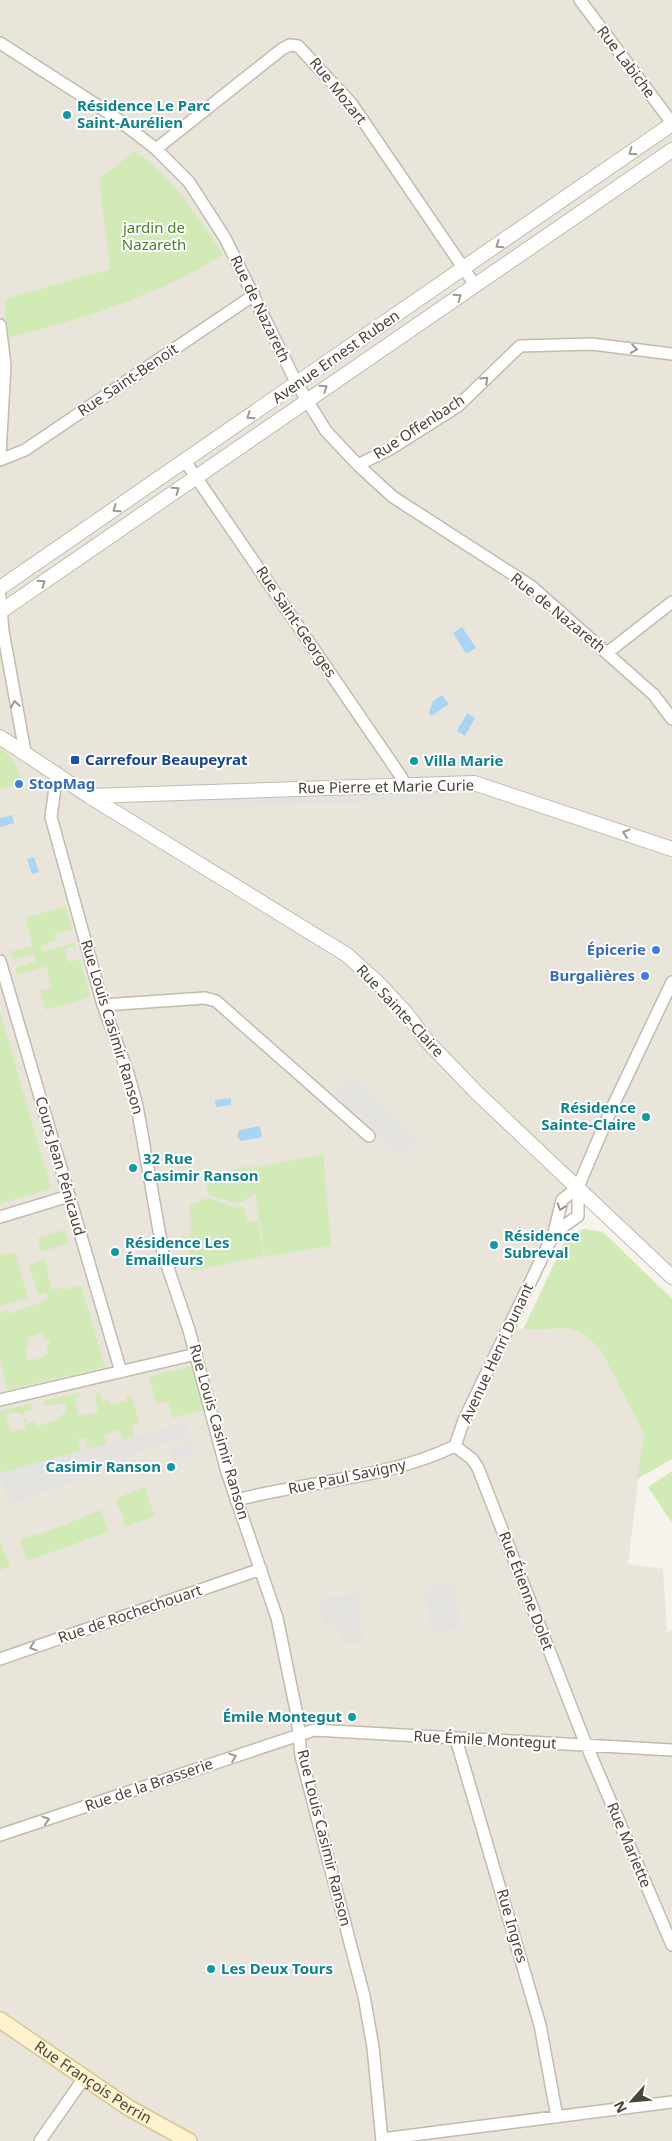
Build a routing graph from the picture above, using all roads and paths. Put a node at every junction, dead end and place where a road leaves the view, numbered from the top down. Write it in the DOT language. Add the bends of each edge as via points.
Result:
graph roads {
  1 [pos="580,0"];
  2 [pos="0,43"];
  3 [pos="672,124"];
  4 [pos="156,150"];
  5 [pos="672,150"];
  6 [pos="463,270"];
  7 [pos="475,285"];
  8 [pos="254,295"];
  9 [pos="0,325"];
  10 [pos="2,352"];
  11 [pos="672,354"];
  12 [pos="296,384"];
  13 [pos="307,400"];
  14 [pos="0,455"];
  15 [pos="0,460"];
  16 [pos="185,461"];
  17 [pos="358,465"];
  18 [pos="197,476"];
  19 [pos="0,588"];
  20 [pos="0,597"];
  21 [pos="672,602"];
  22 [pos="1,612"];
  23 [pos="607,653"];
  24 [pos="672,719"];
  25 [pos="0,737"];
  26 [pos="25,752"];
  27 [pos="57,773"];
  28 [pos="402,785"];
  29 [pos="89,796"];
  30 [pos="672,849"];
  31 [pos="0,961"];
  32 [pos="672,982"];
  33 [pos="103,1005"];
  34 [pos="369,1136"];
  35 [pos="578,1187"];
  36 [pos="69,1196"];
  37 [pos="0,1217"];
  38 [pos="554,1233"];
  39 [pos="672,1277"];
  40 [pos="196,1354"];
  41 [pos="121,1372"];
  42 [pos="0,1400"];
  43 [pos="455,1446"];
  44 [pos="236,1500"];
  45 [pos="261,1569"];
  46 [pos="0,1659"];
  47 [pos="298,1735"];
  48 [pos="456,1739"];
  49 [pos="586,1745"];
  50 [pos="672,1750"];
  51 [pos="0,1835"];
  52 [pos="672,1945"];
  53 [pos="0,2020"];
  54 [pos="84,2078"];
  55 [pos="672,2102"];
  56 [pos="557,2117"];
  57 [pos="382,2140"];
  58 [pos="40,2141"];
  59 [pos="189,2141"];
  1 -- 3 [label="street, Rue Labiche"];
  2 -- 4 [label="street, Rue de Nazareth" via="81,94"];
  3 -- 6 [label="street, Avenue Ernest Ruben, one-way"];
  4 -- 6 [label="street, Rue Mozart" via="282,49 298,46 351,102"];
  4 -- 8 [label="street, Rue de Nazareth" via="189,182 206,207"];
  5 -- 7 [label="street, Avenue Ernest Ruben"];
  6 -- 7 [label="street, Rue Mozart"];
  6 -- 12 [label="street, Avenue Ernest Ruben"];
  13 -- 7 [label="street, Avenue Ernest Ruben, one-way"];
  8 -- 12 [label="street, Rue de Nazareth"];
  8 -- 15 [label="street, Rue Saint-Benoit" via="25,450"];
  9 -- 10 [label="street"];
  10 -- 14 [label="street" via="5,365"];
  17 -- 11 [label="street, Rue Offenbach, one-way" via="458,406 520,346 592,344"];
  12 -- 13 [label="street, Rue de Nazareth"];
  12 -- 16 [label="street, Avenue Ernest Ruben, one-way"];
  13 -- 17 [label="street, Rue de Nazareth" via="326,431"];
  13 -- 18 [label="street, Avenue Ernest Ruben"];
  16 -- 18 [label="street, Rue Saint-Georges"];
  16 -- 19 [label="street, Avenue Ernest Ruben, one-way"];
  17 -- 23 [label="street, Rue de Nazareth" via="393,497 531,586"];
  22 -- 18 [label="street, Avenue Ernest Ruben, one-way"];
  18 -- 28 [label="street, Rue Saint-Georges" via="402,778"];
  20 -- 22 [label="street"];
  21 -- 23 [label="street"];
  26 -- 22 [label="street, one-way"];
  23 -- 24 [label="street, Rue de Nazareth" via="654,695"];
  25 -- 26 [label="street"];
  26 -- 27 [label="street"];
  27 -- 29 [label="street"];
  27 -- 33 [label="street, Rue Louis Casimir Ranson" via="51,817"];
  28 -- 29 [label="street, Rue Pierre et Marie Curie"];
  30 -- 28 [label="street, Rue Pierre et Marie Curie, one-way" via="474,783"];
  29 -- 35 [label="street, Rue Sainte-Claire" via="347,955 380,985 477,1093"];
  31 -- 36 [label="street, Cours Jean Pénicaud"];
  32 -- 35 [label="street"];
  33 -- 34 [label="street" via="205,998 216,1001"];
  33 -- 40 [label="street, Rue Louis Casimir Ranson" via="130,1081 145,1145 163,1253"];
  35 -- 38 [label="street, Avenue Henri Dunant, one-way" via="562,1200"];
  35 -- 38 [label="street, Avenue Henri Dunant" via="578,1216"];
  35 -- 39 [label="street, Rue Sainte-Claire"];
  36 -- 37 [label="street"];
  36 -- 41 [label="street, Cours Jean Pénicaud"];
  38 -- 43 [label="street, Avenue Henri Dunant" via="464,1420"];
  40 -- 41 [label="street"];
  40 -- 44 [label="street, Rue Louis Casimir Ranson"];
  41 -- 42 [label="street"];
  43 -- 44 [label="street, Rue Paul Savigny" via="423,1461 396,1468"];
  43 -- 49 [label="street, Rue Étienne Dolet" via="478,1468"];
  44 -- 45 [label="street, Rue Louis Casimir Ranson"];
  45 -- 46 [label="street, Rue de Rochechouart, one-way"];
  45 -- 47 [label="street, Rue Louis Casimir Ranson" via="283,1645"];
  47 -- 48 [label="street, Rue Émile Montegut" via="314,1730"];
  51 -- 47 [label="street, Rue de la Brasserie, one-way"];
  47 -- 57 [label="street, Rue Louis Casimir Ranson" via="364,1996 373,2047"];
  48 -- 49 [label="street, Rue Émile Montegut"];
  48 -- 56 [label="street, Rue Ingres" via="540,2025"];
  49 -- 50 [label="street, Rue Émile Montegut"];
  49 -- 52 [label="street, Rue Mariette"];
  53 -- 54 [label="main road, Rue François Perrin"];
  54 -- 58 [label="street"];
  54 -- 59 [label="main road, Rue François Perrin" via="129,2108"];
  55 -- 56 [label="street"];
  56 -- 57 [label="street"];
}
